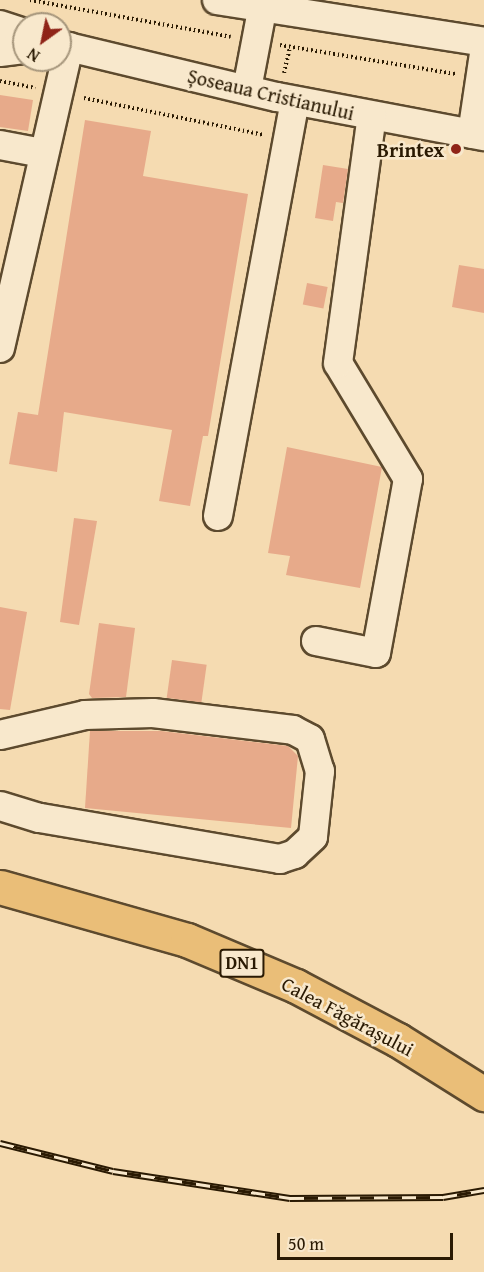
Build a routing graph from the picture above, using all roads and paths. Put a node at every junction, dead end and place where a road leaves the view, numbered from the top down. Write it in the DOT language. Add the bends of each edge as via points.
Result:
graph roads {
  1 [pos="217,0"];
  2 [pos="263,5"];
  3 [pos="322,8"];
  4 [pos="484,42"];
  5 [pos="290,47"];
  6 [pos="72,48"];
  7 [pos="484,54"];
  8 [pos="61,72"];
  9 [pos="0,81"];
  10 [pos="247,89"];
  11 [pos="58,92"];
  12 [pos="286,99"];
  13 [pos="372,116"];
  14 [pos="478,135"];
  15 [pos="0,145"];
  16 [pos="42,153"];
  17 [pos="0,348"];
  18 [pos="218,516"];
  19 [pos="316,641"];
  20 [pos="0,735"];
  21 [pos="0,806"];
  22 [pos="0,886"];
  23 [pos="475,1088"];
  1 -- 2 [label="street"];
  2 -- 3 [label="street"];
  2 -- 10 [label="street"];
  3 -- 4 [label="street"];
  5 -- 12 [label="path"];
  6 -- 10 [label="street, Șoseaua Cristianului"];
  7 -- 14 [label="street"];
  8 -- 11 [label="street"];
  9 -- 11 [label="path"];
  10 -- 12 [label="street, Șoseaua Cristianului"];
  11 -- 12 [label="path" via="267,135"];
  11 -- 16 [label="street"];
  12 -- 13 [label="street, Șoseaua Cristianului"];
  12 -- 18 [label="street"];
  13 -- 14 [label="street, Șoseaua Cristianului"];
  13 -- 19 [label="street" via="338,363 408,479 376,652"];
  15 -- 16 [label="street"];
  16 -- 17 [label="street"];
  20 -- 21 [label="street" via="85,715 153,713 293,730 310,739 320,771 313,837 295,854 280,859 39,818"];
  22 -- 23 [label="main road, Calea Făgărașului / DN1" via="198,945 296,986"];
}
